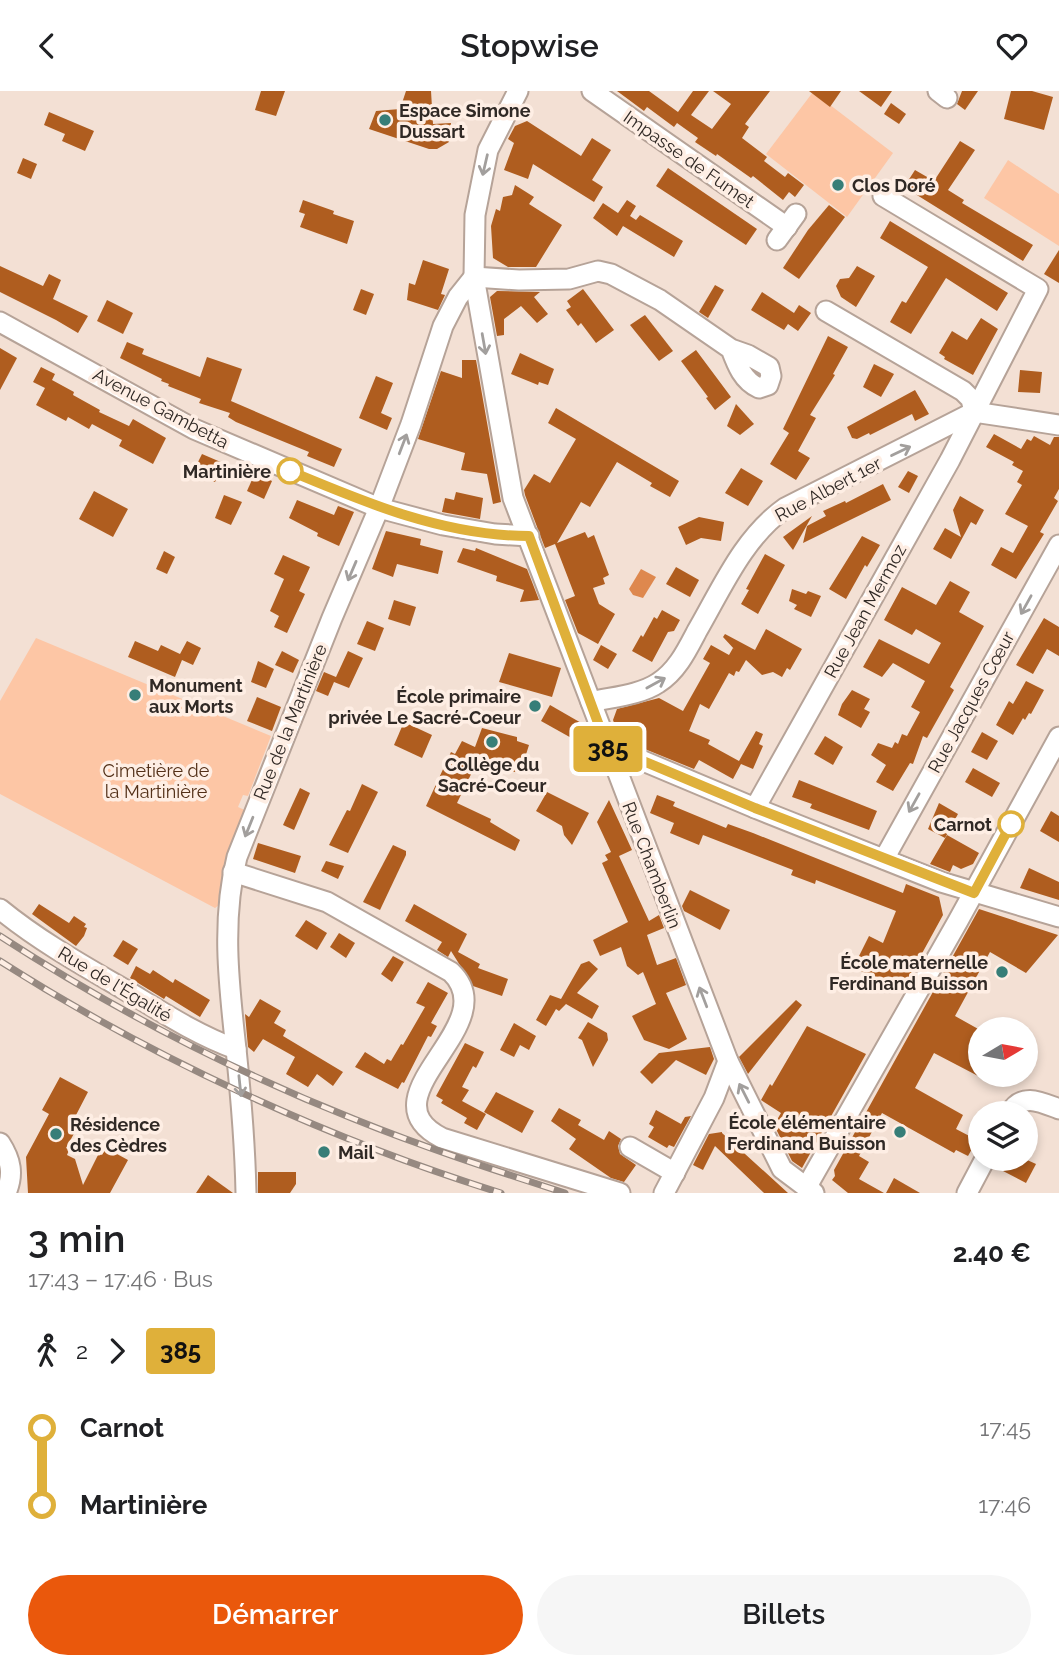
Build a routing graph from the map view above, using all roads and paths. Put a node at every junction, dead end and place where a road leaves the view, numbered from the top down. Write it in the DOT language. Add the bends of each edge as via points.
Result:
graph roads {
  1 [pos="519,91"];
  2 [pos="592,91"];
  3 [pos="883,196"];
  4 [pos="787,227"];
  5 [pos="474,277"];
  6 [pos="826,311"];
  7 [pos="0,322"];
  8 [pos="731,349"];
  9 [pos="974,412"];
  10 [pos="1059,425"];
  11 [pos="379,508"];
  12 [pos="529,536"];
  13 [pos="1059,545"];
  14 [pos="591,702"];
  15 [pos="1059,737"];
  16 [pos="611,758"];
  17 [pos="755,808"];
  18 [pos="884,859"];
  19 [pos="233,872"];
  20 [pos="974,893"];
  21 [pos="0,909"];
  22 [pos="1059,917"];
  23 [pos="236,1049"];
  24 [pos="727,1061"];
  25 [pos="1026,1101"];
  26 [pos="1059,1109"];
  27 [pos="0,1143"];
  28 [pos="630,1147"];
  29 [pos="979,1171"];
  30 [pos="675,1173"];
  31 [pos="817,1192"];
  32 [pos="6,1193"];
  33 [pos="246,1193"];
  34 [pos="620,1193"];
  35 [pos="664,1193"];
  36 [pos="967,1193"];
  1 -- 5 [label="street, Rue Chamberlin, one-way" via="485,162 475,215"];
  2 -- 4 [label="street, Impasse de Fumet"];
  3 -- 9 [label="street, Rue Jean Mermoz" via="1038,289"];
  5 -- 8 [label="street" via="569,279 598,271 611,274 660,300"];
  11 -- 5 [label="street, Rue de la Martinière, one-way" via="443,326"];
  5 -- 12 [label="street, Rue Chamberlin, one-way" via="508,479"];
  6 -- 9 [label="street" via="963,391"];
  7 -- 11 [label="street, Avenue Gambetta" via="194,429"];
  9 -- 10 [label="street"];
  14 -- 9 [label="street, Rue Albert 1er, one-way" via="647,688 667,676 745,547 770,519"];
  9 -- 17 [label="street, Rue Jean Mermoz"];
  11 -- 12 [label="street, Avenue Gambetta" via="443,525"];
  11 -- 19 [label="street, Rue de la Martinière, one-way"];
  12 -- 14 [label="street, Rue Chamberlin"];
  13 -- 18 [label="street, Rue Jacques Cœur, one-way"];
  14 -- 16 [label="street, Rue Chamberlin"];
  15 -- 20 [label="street"];
  16 -- 17 [label="street" via="636,758"];
  24 -- 16 [label="street, Rue Chamberlin, one-way"];
  17 -- 18 [label="street"];
  18 -- 20 [label="street"];
  19 -- 23 [label="street, Rue de la Martinière" via="227,946"];
  19 -- 34 [label="street" via="342,909 457,978 465,995 463,1014 418,1094 417,1113 426,1127 442,1138"];
  20 -- 22 [label="street"];
  20 -- 31 [label="street" via="810,1181"];
  21 -- 23 [label="street, Rue de l'Égalité" via="78,962 216,1042"];
  23 -- 33 [label="street, Rue de la Martinière, one-way"];
  24 -- 30 [label="street" via="714,1098"];
  31 -- 24 [label="street, Rue Chamberlin, one-way" via="782,1169"];
  25 -- 26 [label="street" via="1034,1099"];
  27 -- 32 [label="street" via="11,1168"];
  28 -- 30 [label="street"];
  29 -- 36 [label="street"];
  30 -- 35 [label="street"];
}
